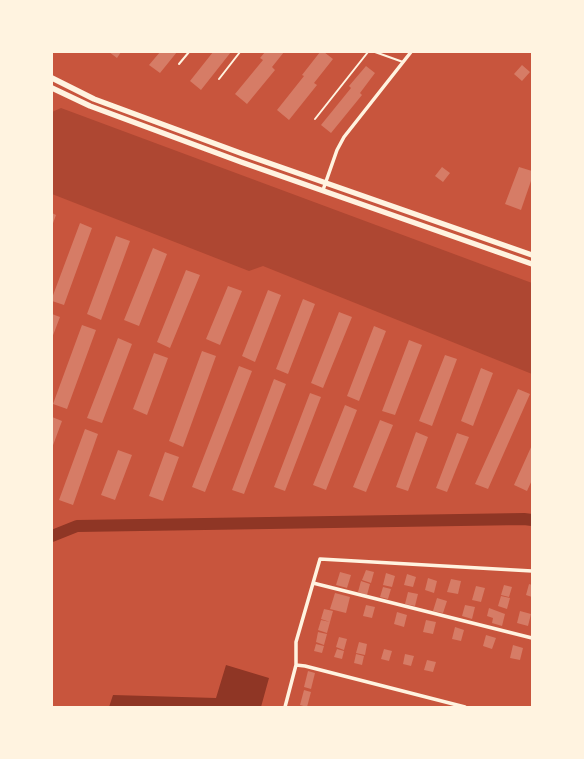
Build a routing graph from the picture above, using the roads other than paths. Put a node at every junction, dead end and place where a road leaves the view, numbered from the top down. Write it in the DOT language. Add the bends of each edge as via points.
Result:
graph roads {
  1 [pos="189,52"];
  2 [pos="240,52"];
  3 [pos="368,52"];
  4 [pos="375,52"];
  5 [pos="411,52"];
  6 [pos="403,62"];
  7 [pos="179,64"];
  8 [pos="52,78"];
  9 [pos="219,79"];
  10 [pos="52,88"];
  11 [pos="315,119"];
  12 [pos="326,182"];
  13 [pos="323,190"];
  14 [pos="532,255"];
  15 [pos="532,264"];
  16 [pos="532,571"];
  17 [pos="313,583"];
  18 [pos="532,638"];
  19 [pos="296,665"];
  20 [pos="285,707"];
  21 [pos="465,707"];
  1 -- 7 [label="lane"];
  2 -- 9 [label="lane"];
  3 -- 11 [label="lane"];
  4 -- 6 [label="lane"];
  5 -- 6 [label="street"];
  6 -- 12 [label="street" via="344,136"];
  8 -- 12 [label="main road" via="94,98"];
  10 -- 13 [label="main road" via="90,106"];
  12 -- 13 [label="street"];
  12 -- 14 [label="main road"];
  13 -- 15 [label="main road"];
  16 -- 17 [label="street" via="320,558"];
  17 -- 18 [label="street"];
  17 -- 19 [label="street" via="296,642"];
  19 -- 20 [label="street"];
  19 -- 21 [label="street"];
}
